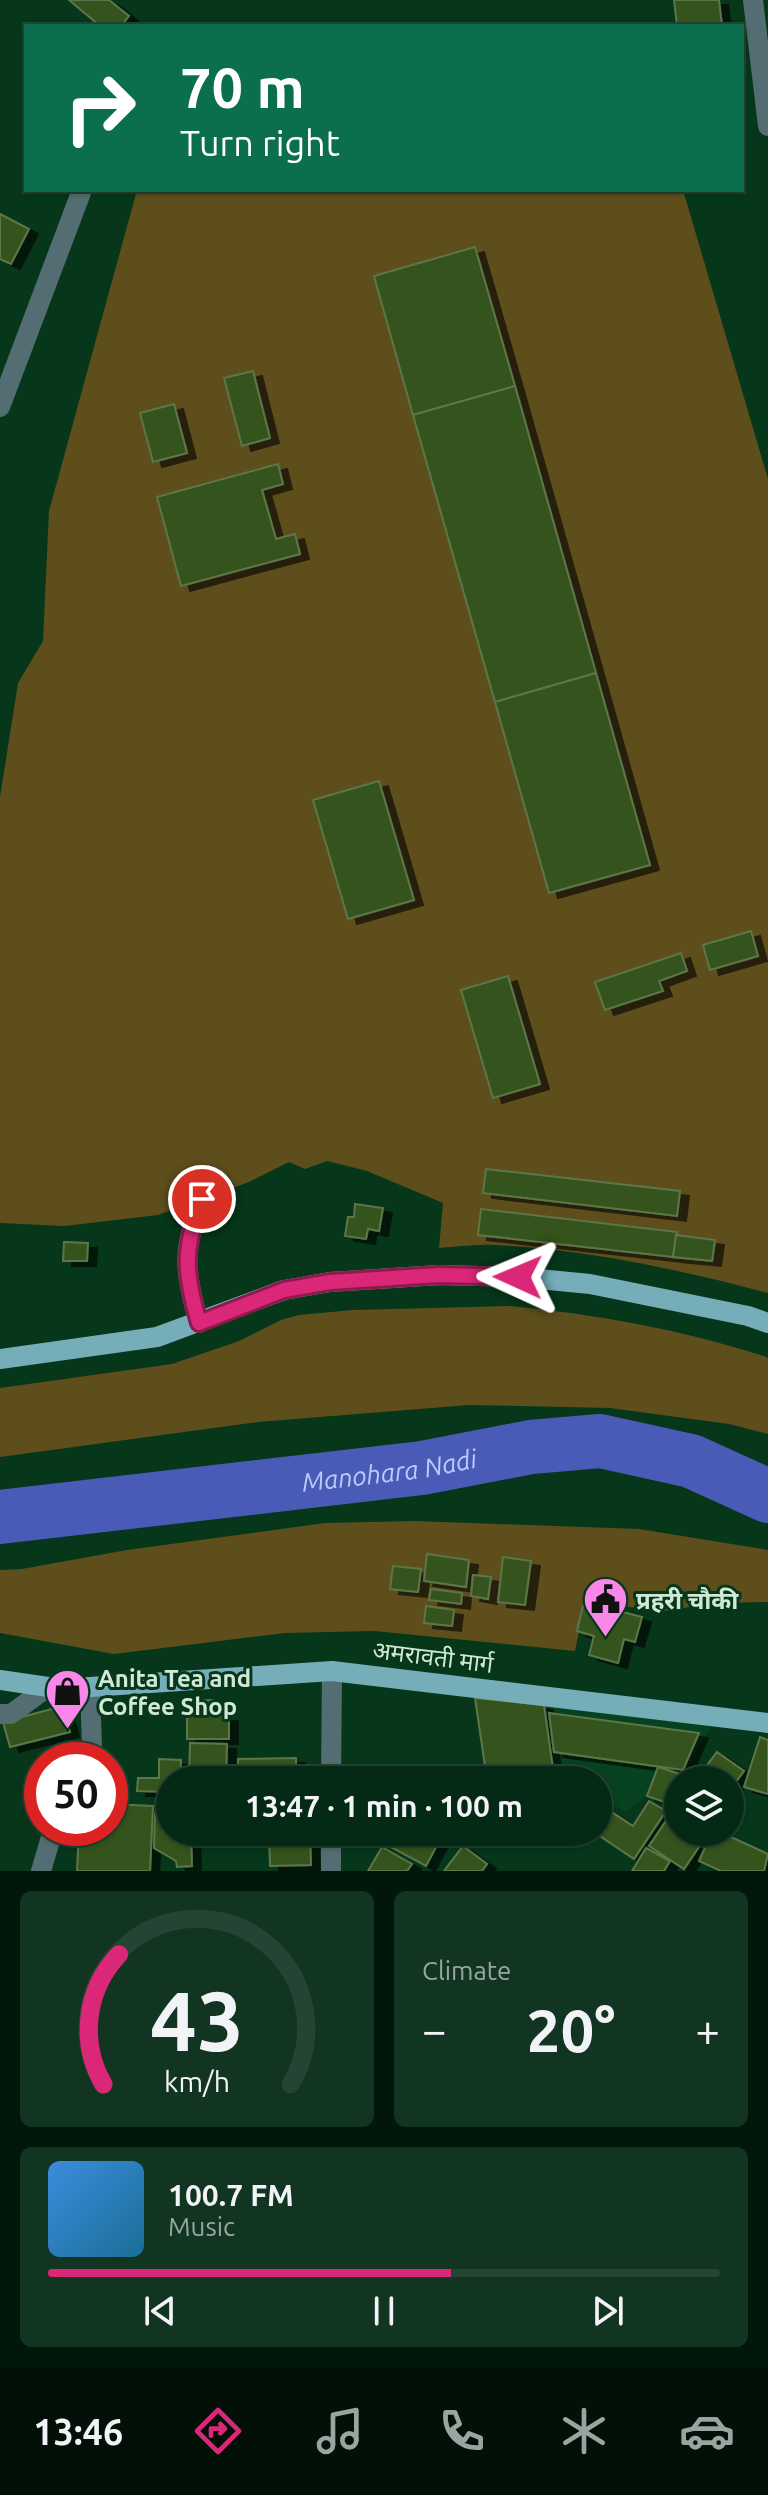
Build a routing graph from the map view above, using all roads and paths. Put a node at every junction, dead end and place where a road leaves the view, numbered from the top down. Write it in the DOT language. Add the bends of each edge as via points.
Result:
graph roads {
  1 [pos="753,0"];
  2 [pos="768,126"];
  3 [pos="81,192"];
  4 [pos="0,407"];
  5 [pos="202,1199"];
  6 [pos="199,1323"];
  7 [pos="768,1323"];
  8 [pos="0,1359"];
  9 [pos="332,1671"];
  10 [pos="0,1680"];
  11 [pos="48,1687"];
  12 [pos="90,1687"];
  13 [pos="0,1714"];
  14 [pos="768,1723"];
  15 [pos="92,1742"];
  16 [pos="331,1766"];
  17 [pos="48,1846"];
  18 [pos="331,1846"];
  19 [pos="41,1871"];
  20 [pos="331,1871"];
  1 -- 2 [label="street"];
  3 -- 4 [label="street"];
  5 -- 6 [label="street" via="186,1260"];
  6 -- 7 [label="main road" via="284,1290 439,1275 590,1284"];
  6 -- 8 [label="main road" via="157,1337"];
  9 -- 12 [label="main road, अमरावती मार्ग"];
  9 -- 14 [label="main road, अमरावती मार्ग"];
  9 -- 16 [label="street"];
  10 -- 11 [label="main road, अमरावती मार्ग"];
  11 -- 12 [label="main road, अमरावती मार्ग"];
  11 -- 13 [label="street" via="11,1714"];
  12 -- 15 [label="street"];
  17 -- 19 [label="street"];
  18 -- 20 [label="street"];
}
